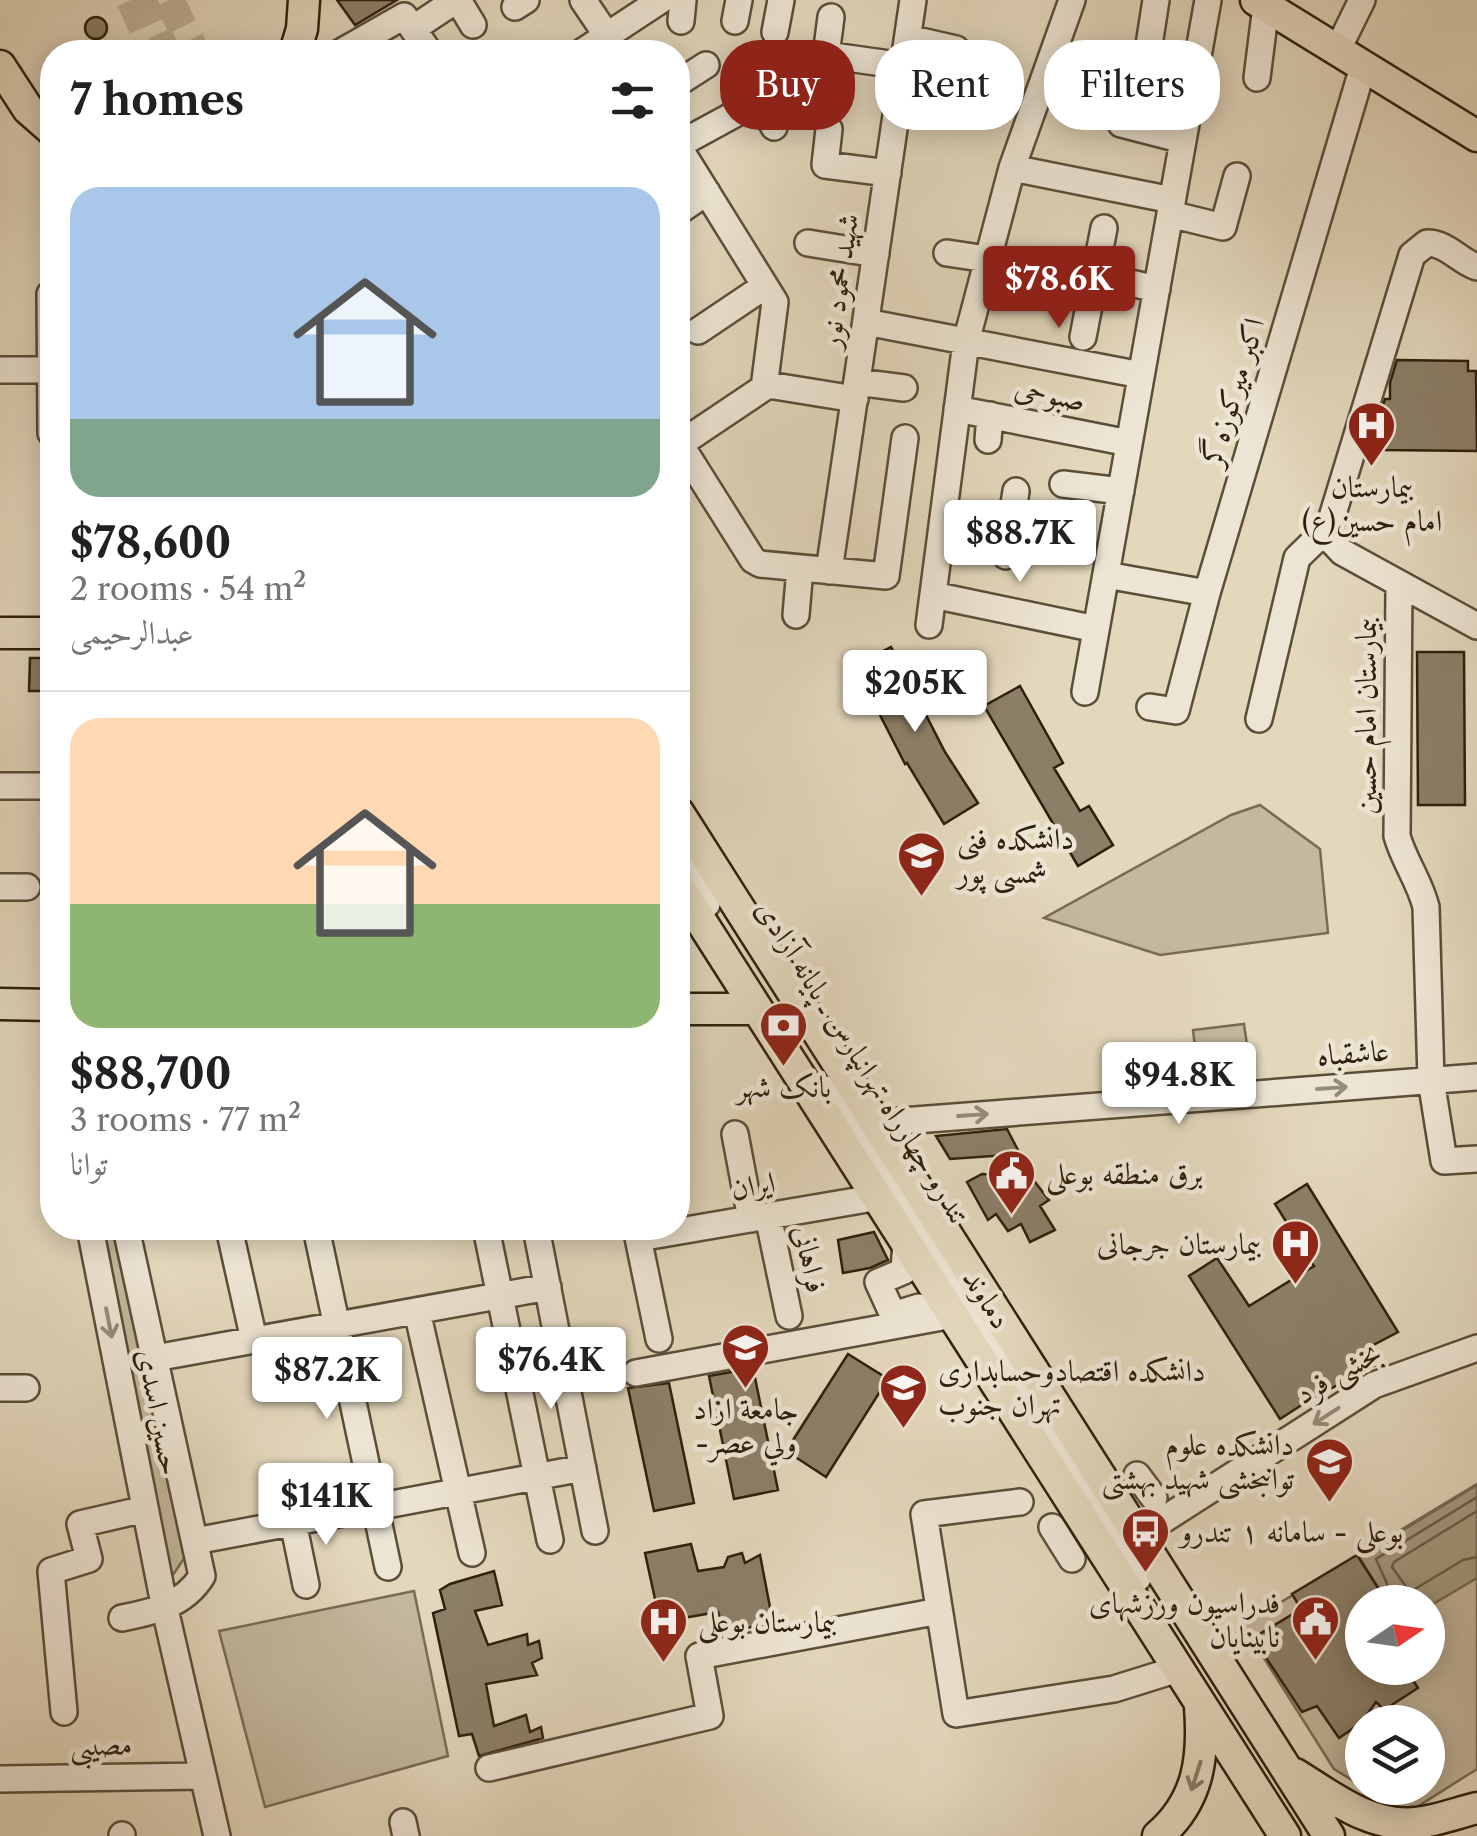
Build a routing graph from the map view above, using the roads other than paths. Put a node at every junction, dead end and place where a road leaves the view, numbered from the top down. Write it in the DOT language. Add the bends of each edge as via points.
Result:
graph roads {
  1 [pos="304,0"];
  2 [pos="457,0"];
  3 [pos="583,0"];
  4 [pos="662,0"];
  5 [pos="780,0"];
  6 [pos="914,0"];
  7 [pos="1072,0"];
  8 [pos="1156,0"];
  9 [pos="1208,0"];
  10 [pos="1362,0"];
  11 [pos="1261,3"];
  12 [pos="831,17"];
  13 [pos="473,25"];
  14 [pos="414,28"];
  15 [pos="775,32"];
  16 [pos="908,38"];
  17 [pos="298,40"];
  18 [pos="361,40"];
  19 [pos="422,40"];
  20 [pos="610,40"];
  21 [pos="617,40"];
  22 [pos="917,40"];
  23 [pos="1150,40"];
  24 [pos="1337,50"];
  25 [pos="875,62"];
  26 [pos="706,65"];
  27 [pos="0,66"];
  28 [pos="1364,67"];
  29 [pos="690,75"];
  30 [pos="1257,78"];
  31 [pos="40,120"];
  32 [pos="720,122"];
  33 [pos="829,130"];
  34 [pos="894,130"];
  35 [pos="1144,130"];
  36 [pos="1477,136"];
  37 [pos="690,138"];
  38 [pos="1183,140"];
  39 [pos="690,165"];
  40 [pos="1012,168"];
  41 [pos="888,173"];
  42 [pos="1237,176"];
  43 [pos="706,192"];
  44 [pos="690,203"];
  45 [pos="1171,207"];
  46 [pos="1104,228"];
  47 [pos="808,244"];
  48 [pos="947,253"];
  49 [pos="876,254"];
  50 [pos="988,259"];
  51 [pos="1477,267"];
  52 [pos="1095,275"];
  53 [pos="766,286"];
  54 [pos="1157,289"];
  55 [pos="866,322"];
  56 [pos="698,331"];
  57 [pos="1083,337"];
  58 [pos="966,342"];
  59 [pos="0,370"];
  60 [pos="40,370"];
  61 [pos="1141,375"];
  62 [pos="768,385"];
  63 [pos="904,388"];
  64 [pos="856,390"];
  65 [pos="958,409"];
  66 [pos="906,438"];
  67 [pos="690,441"];
  68 [pos="1129,443"];
  69 [pos="690,463"];
  70 [pos="1064,484"];
  71 [pos="1121,491"];
  72 [pos="1016,492"];
  73 [pos="944,513"];
  74 [pos="1011,525"];
  75 [pos="1329,527"];
  76 [pos="1006,556"];
  77 [pos="800,568"];
  78 [pos="830,571"];
  79 [pos="1106,576"];
  80 [pos="1399,586"];
  81 [pos="1207,593"];
  82 [pos="933,596"];
  83 [pos="796,615"];
  84 [pos="930,625"];
  85 [pos="1477,626"];
  86 [pos="1096,629"];
  87 [pos="0,633"];
  88 [pos="40,633"];
  89 [pos="1086,692"];
  90 [pos="1150,708"];
  91 [pos="1260,719"];
  92 [pos="0,786"];
  93 [pos="40,786"];
  94 [pos="690,831"];
  95 [pos="690,848"];
  96 [pos="690,877"];
  97 [pos="0,887"];
  98 [pos="26,887"];
  99 [pos="690,904"];
  100 [pos="0,1004"];
  101 [pos="40,1005"];
  102 [pos="690,1009"];
  103 [pos="757,1009"];
  104 [pos="1477,1076"];
  105 [pos="1431,1080"];
  106 [pos="876,1123"];
  107 [pos="735,1134"];
  108 [pos="1477,1158"];
  109 [pos="879,1197"];
  110 [pos="759,1218"];
  111 [pos="690,1226"];
  112 [pos="92,1240"];
  113 [pos="129,1240"];
  114 [pos="232,1240"];
  115 [pos="318,1240"];
  116 [pos="488,1240"];
  117 [pos="538,1240"];
  118 [pos="638,1240"];
  119 [pos="906,1241"];
  120 [pos="548,1287"];
  121 [pos="498,1296"];
  122 [pos="417,1310"];
  123 [pos="954,1315"];
  124 [pos="788,1316"];
  125 [pos="335,1325"];
  126 [pos="659,1339"];
  127 [pos="254,1340"];
  128 [pos="1477,1348"];
  129 [pos="155,1358"];
  130 [pos="636,1373"];
  131 [pos="583,1468"];
  132 [pos="1137,1475"];
  133 [pos="536,1476"];
  134 [pos="458,1492"];
  135 [pos="1154,1498"];
  136 [pos="1020,1502"];
  137 [pos="374,1507"];
  138 [pos="145,1509"];
  139 [pos="293,1522"];
  140 [pos="1052,1528"];
  141 [pos="595,1530"];
  142 [pos="1138,1536"];
  143 [pos="550,1540"];
  144 [pos="195,1541"];
  145 [pos="472,1553"];
  146 [pos="1072,1559"];
  147 [pos="388,1567"];
  148 [pos="306,1585"];
  149 [pos="164,1609"];
  150 [pos="939,1611"];
  151 [pos="122,1618"];
  152 [pos="1178,1669"];
  153 [pos="1200,1704"];
  154 [pos="64,1712"];
  155 [pos="488,1768"];
  156 [pos="1288,1770"];
  157 [pos="203,1776"];
  158 [pos="0,1780"];
  159 [pos="1477,1808"];
  160 [pos="216,1836"];
  161 [pos="1158,1836"];
  162 [pos="1285,1836"];
  163 [pos="1299,1836"];
  164 [pos="1315,1836"];
  165 [pos="1329,1836"];
  1 -- 17 [label="main road"];
  2 -- 13 [label="street"];
  2 -- 14 [label="street"];
  3 -- 20 [label="street"];
  4 -- 21 [label="street"];
  5 -- 15 [label="street"];
  6 -- 16 [label="street, شهید محمود نور"];
  7 -- 40 [label="street"];
  8 -- 23 [label="street"];
  9 -- 38 [label="street"];
  10 -- 24 [label="street"];
  11 -- 24 [label="main road"];
  11 -- 30 [label="street"];
  12 -- 25 [label="street" via="826,55"];
  14 -- 18 [label="street" via="399,18"];
  14 -- 19 [label="street"];
  16 -- 22 [label="street"];
  24 -- 28 [label="main road"];
  26 -- 29 [label="street"];
  27 -- 31 [label="main road"];
  28 -- 36 [label="main road"];
  28 -- 81 [label="street, اکبر میرکوزه‌گر"];
  32 -- 37 [label="street"];
  33 -- 41 [label="street" via="825,165"];
  34 -- 41 [label="street, شهید محمود نور"];
  35 -- 38 [label="street"];
  38 -- 45 [label="street"];
  39 -- 43 [label="street"];
  40 -- 45 [label="street"];
  40 -- 50 [label="street"];
  41 -- 49 [label="street, شهید محمود نور"];
  42 -- 45 [label="street" via="1223,227"];
  43 -- 44 [label="street"];
  43 -- 53 [label="street"];
  45 -- 54 [label="street"];
  46 -- 52 [label="street"];
  47 -- 49 [label="street"];
  48 -- 50 [label="street"];
  49 -- 55 [label="street, شهید محمود نور"];
  50 -- 58 [label="street"];
  51 -- 75 [label="street" via="1434,242 1412,256"];
  52 -- 54 [label="street"];
  52 -- 57 [label="street"];
  53 -- 56 [label="street"];
  53 -- 62 [label="street" via="775,302"];
  54 -- 61 [label="street"];
  55 -- 58 [label="street"];
  55 -- 64 [label="street, شهید محمود نور"];
  58 -- 61 [label="street"];
  58 -- 65 [label="street"];
  59 -- 60 [label="street"];
  61 -- 68 [label="street"];
  62 -- 64 [label="street"];
  62 -- 67 [label="street"];
  63 -- 64 [label="street"];
  64 -- 78 [label="street, شهید محمود نور"];
  65 -- 68 [label="street, صبوحی" via="989,428"];
  65 -- 73 [label="street"];
  66 -- 78 [label="street" via="886,576"];
  68 -- 71 [label="street"];
  69 -- 77 [label="street" via="753,560"];
  70 -- 71 [label="street"];
  71 -- 79 [label="street"];
  72 -- 74 [label="street"];
  73 -- 74 [label="street"];
  73 -- 82 [label="street"];
  74 -- 76 [label="street"];
  75 -- 80 [label="street" via="1329,538 1342,552"];
  75 -- 91 [label="street" via="1297,558"];
  77 -- 78 [label="street"];
  77 -- 83 [label="street"];
  79 -- 81 [label="street"];
  79 -- 86 [label="street"];
  80 -- 85 [label="street"];
  80 -- 105 [label="street, بیمارستان امام حسین" via="1397,836 1426,907"];
  81 -- 90 [label="street, اکبر میرکوزه‌گر" via="1176,711"];
  82 -- 84 [label="street"];
  82 -- 86 [label="street"];
  86 -- 89 [label="street"];
  87 -- 88 [label="main road"];
  92 -- 93 [label="street"];
  94 -- 106 [label="main road, دماوند"];
  95 -- 164 [label="street, تندرو چهارراه تهرانپارس ـ پایانه آزادی"];
  96 -- 163 [label="street"];
  97 -- 98 [label="street"];
  99 -- 103 [label="main road, دماوند"];
  100 -- 101 [label="main road"];
  102 -- 103 [label="main road"];
  103 -- 109 [label="main road, دماوند"];
  104 -- 105 [label="street, عاشقباه"];
  106 -- 105 [label="street, عاشقباه, one-way"];
  105 -- 108 [label="street, بیمارستان امام حسین" via="1444,1160"];
  106 -- 142 [label="main road, دماوند"];
  107 -- 110 [label="street, فراهانی"];
  109 -- 110 [label="street, ایران"];
  109 -- 119 [label="main road, دماوند"];
  110 -- 111 [label="street, ایران"];
  110 -- 124 [label="street, فراهانی"];
  112 -- 138 [label="street, حسین اسدی, one-way"];
  113 -- 129 [label="street, حسین اسدی"];
  114 -- 127 [label="street"];
  115 -- 125 [label="street"];
  116 -- 121 [label="street"];
  117 -- 120 [label="street"];
  118 -- 126 [label="street"];
  119 -- 123 [label="main road, دماوند"];
  119 -- 123 [label="street" via="904,1271 878,1282 893,1314 919,1307"];
  120 -- 121 [label="street"];
  120 -- 131 [label="street"];
  121 -- 122 [label="street"];
  121 -- 133 [label="street"];
  122 -- 125 [label="street"];
  122 -- 134 [label="street"];
  123 -- 130 [label="street"];
  123 -- 152 [label="main road, دماوند"];
  125 -- 127 [label="street"];
  125 -- 137 [label="street"];
  127 -- 129 [label="street"];
  128 -- 142 [label="street, بخشی فرد, one-way" via="1374,1385"];
  129 -- 144 [label="street, حسین اسدی"];
  131 -- 133 [label="street"];
  131 -- 141 [label="street"];
  132 -- 135 [label="street"];
  133 -- 134 [label="street"];
  133 -- 143 [label="street"];
  134 -- 137 [label="street"];
  134 -- 145 [label="street"];
  136 -- 150 [label="street" via="924,1514"];
  137 -- 139 [label="street"];
  137 -- 147 [label="street"];
  138 -- 149 [label="street, حسین اسدی"];
  138 -- 154 [label="street" via="80,1524 88,1559 51,1571"];
  139 -- 144 [label="street"];
  139 -- 148 [label="street"];
  140 -- 146 [label="street"];
  142 -- 156 [label="main road, دماوند"];
  144 -- 149 [label="street, حسین اسدی" via="202,1576"];
  149 -- 151 [label="street"];
  149 -- 157 [label="street, حسین اسدی"];
  150 -- 152 [label="street" via="956,1714 1114,1689"];
  150 -- 155 [label="street" via="699,1656 710,1716"];
  152 -- 153 [label="main road, دماوند"];
  153 -- 161 [label="main road, one-way" via="1198,1779"];
  153 -- 162 [label="main road, دماوند"];
  156 -- 159 [label="main road" via="1374,1819 1417,1823"];
  156 -- 165 [label="main road, دماوند"];
  157 -- 158 [label="street, مصیبی"];
  157 -- 160 [label="street, حسین اسدی"];
}
